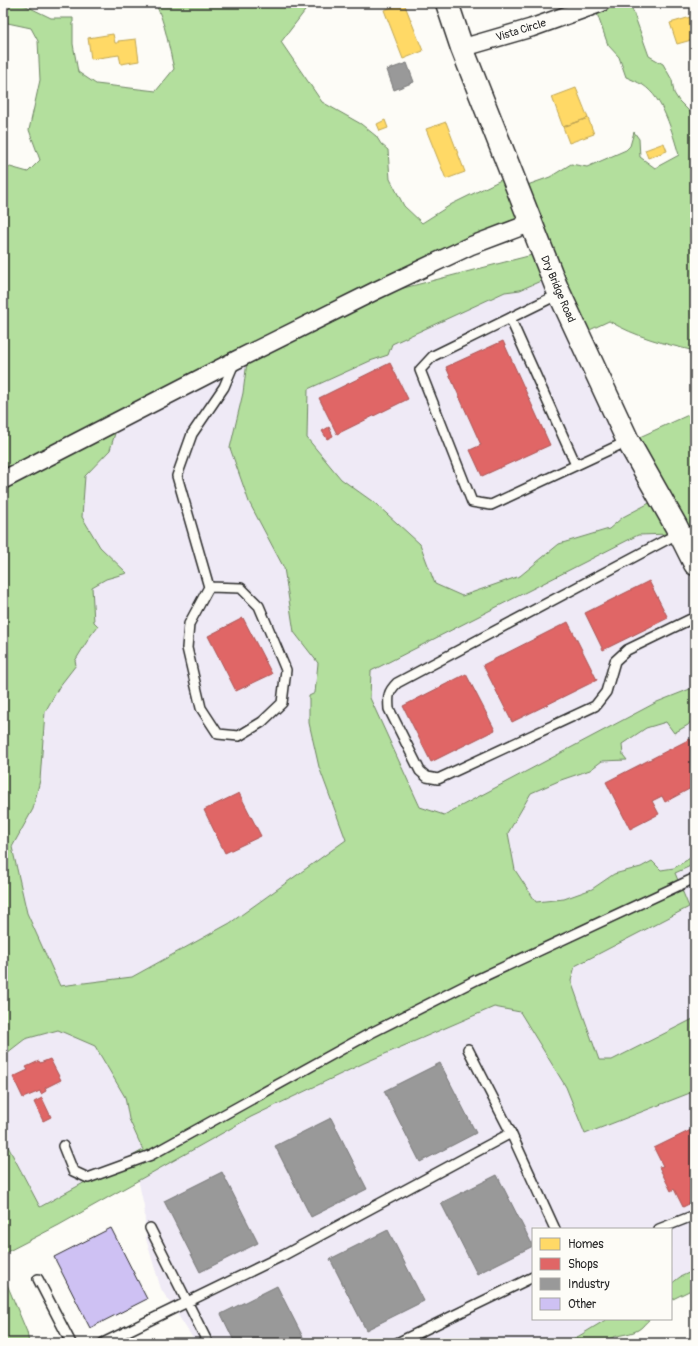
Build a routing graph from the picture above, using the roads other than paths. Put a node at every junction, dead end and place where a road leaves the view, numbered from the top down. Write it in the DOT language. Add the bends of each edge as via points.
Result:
graph roads {
  1 [pos="447,3"];
  2 [pos="601,3"];
  3 [pos="462,48"];
  4 [pos="531,224"];
  5 [pos="559,294"];
  6 [pos="510,318"];
  7 [pos="236,360"];
  8 [pos="628,441"];
  9 [pos="576,465"];
  10 [pos="3,480"];
  11 [pos="679,533"];
  12 [pos="695,564"];
  13 [pos="209,588"];
  14 [pos="695,617"];
  15 [pos="695,878"];
  16 [pos="468,1049"];
  17 [pos="511,1133"];
  18 [pos="63,1146"];
  19 [pos="695,1215"];
  20 [pos="150,1228"];
  21 [pos="555,1228"];
  22 [pos="662,1228"];
  23 [pos="532,1277"];
  24 [pos="38,1278"];
  25 [pos="187,1302"];
  26 [pos="71,1343"];
  27 [pos="103,1343"];
  28 [pos="208,1343"];
  29 [pos="397,1343"];
  1 -- 3 [label="street, Dry Bridge Road"];
  2 -- 3 [label="street, Vista Circle" via="531,28"];
  3 -- 4 [label="street, Dry Bridge Road"];
  4 -- 5 [label="street, Dry Bridge Road"];
  4 -- 7 [label="street" via="470,246"];
  5 -- 6 [label="lane"];
  5 -- 8 [label="street, Dry Bridge Road"];
  6 -- 9 [label="lane"];
  6 -- 9 [label="lane" via="433,356 420,370 472,502 491,505"];
  7 -- 10 [label="street"];
  7 -- 13 [label="lane" via="224,387 192,434 177,476"];
  8 -- 9 [label="lane"];
  8 -- 11 [label="street, Dry Bridge Road"];
  11 -- 12 [label="street, Dry Bridge Road"];
  11 -- 14 [label="lane" via="397,683 390,690 389,709 420,771 427,777 438,778 595,706 606,692 615,660 627,650"];
  13 -- 13 [label="lane" via="241,588 259,606 286,670 282,703 262,722 239,736 218,734 200,708 187,648 189,624"];
  15 -- 18 [label="lane" via="476,980 371,1033 151,1155 88,1178 73,1171"];
  16 -- 17 [label="lane"];
  17 -- 21 [label="lane"];
  17 -- 25 [label="lane" via="284,1255"];
  19 -- 22 [label="lane"];
  20 -- 25 [label="lane"];
  23 -- 29 [label="lane"];
  24 -- 26 [label="lane"];
  25 -- 27 [label="lane"];
  25 -- 28 [label="lane"];
}
